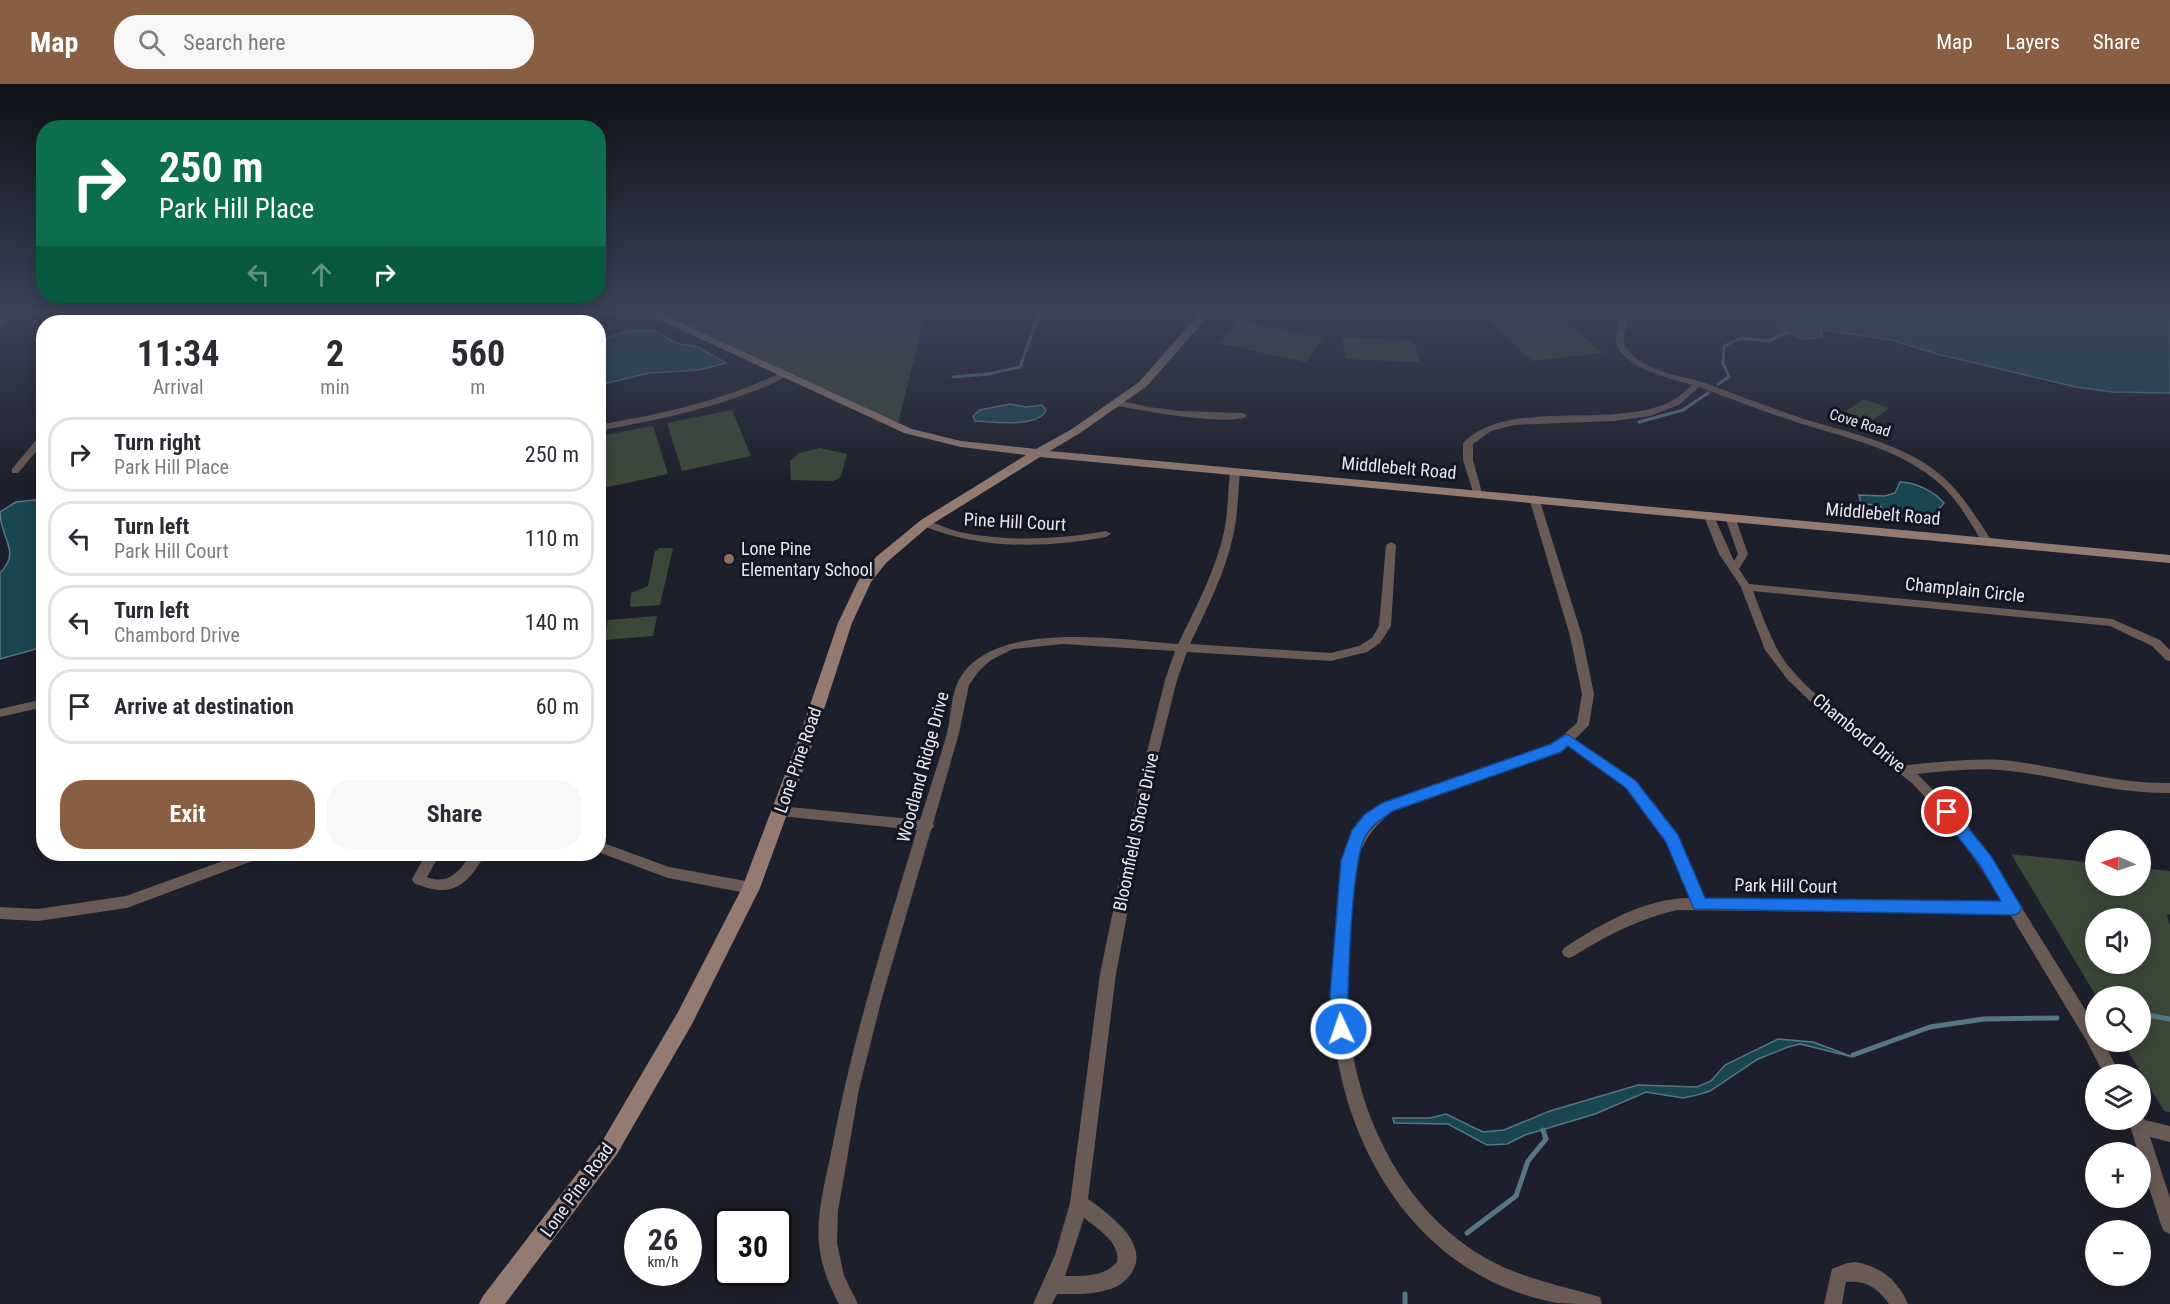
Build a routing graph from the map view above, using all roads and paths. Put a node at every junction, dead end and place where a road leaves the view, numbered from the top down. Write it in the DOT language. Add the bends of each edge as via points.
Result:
graph roads {
  1 [pos="772,370"];
  2 [pos="1158,370"];
  3 [pos="1657,370"];
  4 [pos="783,375"];
  5 [pos="1698,384"];
  6 [pos="1117,403"];
  7 [pos="1243,416"];
  8 [pos="606,427"];
  9 [pos="36,445"];
  10 [pos="36,450"];
  11 [pos="31,451"];
  12 [pos="1035,453"];
  13 [pos="15,471"];
  14 [pos="1235,472"];
  15 [pos="1477,493"];
  16 [pos="1534,498"];
  17 [pos="1708,514"];
  18 [pos="1730,517"];
  19 [pos="926,523"];
  20 [pos="1106,534"];
  21 [pos="1988,542"];
  22 [pos="1391,545"];
  23 [pos="2170,559"];
  24 [pos="1735,567"];
  25 [pos="1746,587"];
  26 [pos="1182,648"];
  27 [pos="2170,657"];
  28 [pos="36,705"];
  29 [pos="0,713"];
  30 [pos="1567,739"];
  31 [pos="1905,770"];
  32 [pos="2170,788"];
  33 [pos="780,811"];
  34 [pos="927,826"];
  35 [pos="606,849"];
  36 [pos="237,861"];
  37 [pos="429,861"];
  38 [pos="473,861"];
  39 [pos="751,888"];
  40 [pos="1700,904"];
  41 [pos="2014,908"];
  42 [pos="0,912"];
  43 [pos="1569,952"];
  44 [pos="2107,1064"];
  45 [pos="2151,1127"];
  46 [pos="2141,1130"];
  47 [pos="2170,1134"];
  48 [pos="1079,1203"];
  49 [pos="2170,1225"];
  50 [pos="1053,1285"];
  51 [pos="491,1304"];
  52 [pos="849,1304"];
  53 [pos="1042,1304"];
  54 [pos="1593,1304"];
  55 [pos="1833,1304"];
  56 [pos="1899,1304"];
  1 -- 4 [label="street, Middlebelt Road"];
  2 -- 6 [label="street, Lone Pine Road"];
  3 -- 5 [label="street, Cove Road"];
  4 -- 8 [label="street" via="726,400"];
  4 -- 12 [label="street, Middlebelt Road" via="908,431 961,444"];
  5 -- 15 [label="street" via="1678,403 1655,411 1588,421 1514,422 1482,431 1468,443 1468,460"];
  5 -- 21 [label="street, Cove Road" via="1899,452 1950,489"];
  6 -- 7 [label="street" via="1185,417"];
  6 -- 12 [label="street, Lone Pine Road"];
  9 -- 11 [label="street"];
  10 -- 11 [label="street"];
  11 -- 13 [label="street"];
  12 -- 14 [label="street, Middlebelt Road"];
  12 -- 19 [label="street, Lone Pine Road"];
  14 -- 15 [label="street, Middlebelt Road"];
  14 -- 26 [label="street, Bloomfield Shore Drive" via="1223,554 1202,612"];
  15 -- 16 [label="street, Middlebelt Road"];
  16 -- 17 [label="street, Middlebelt Road"];
  16 -- 30 [label="street" via="1576,636 1588,694 1583,726"];
  17 -- 18 [label="street, Middlebelt Road"];
  17 -- 24 [label="street, Chambord Drive" via="1724,554"];
  18 -- 21 [label="street, Middlebelt Road"];
  18 -- 24 [label="street" via="1743,554"];
  19 -- 20 [label="street, Pine Hill Court" via="949,534 980,538 1073,541"];
  19 -- 33 [label="street, Lone Pine Road" via="881,560 853,603"];
  21 -- 23 [label="street, Middlebelt Road"];
  22 -- 26 [label="street, Woodland Ridge Drive" via="1385,626 1380,638 1360,651 1331,657"];
  24 -- 25 [label="street, Chambord Drive"];
  25 -- 27 [label="street, Champlain Circle" via="2112,623 2156,643"];
  25 -- 31 [label="street, Chambord Drive" via="1771,650 1792,677 1820,704"];
  26 -- 34 [label="street, Woodland Ridge Drive" via="1063,640 1011,646 987,657 963,684"];
  26 -- 48 [label="street, Bloomfield Shore Drive" via="1146,780 1122,895"];
  28 -- 29 [label="street"];
  30 -- 40 [label="street" via="1631,784 1672,840"];
  30 -- 54 [label="street" via="1556,748 1388,807 1370,819 1358,834 1349,861 1339,996 1348,1071 1386,1171 1414,1210 1451,1245 1501,1276"];
  31 -- 32 [label="street" via="2008,766 2112,785"];
  31 -- 41 [label="street, Chambord Drive" via="1961,827"];
  33 -- 34 [label="street"];
  33 -- 39 [label="street, Lone Pine Road"];
  34 -- 52 [label="street, Woodland Ridge Drive" via="873,998 851,1089 829,1211 828,1243 835,1278"];
  35 -- 39 [label="street" via="668,872"];
  36 -- 42 [label="street" via="127,902 38,915"];
  37 -- 38 [label="street" via="419,879 441,886 460,880"];
  39 -- 51 [label="street, Lone Pine Road" via="685,1018 610,1148"];
  40 -- 41 [label="street, Park Hill Court"];
  40 -- 43 [label="street, Park Hill Court" via="1643,911 1609,926"];
  41 -- 44 [label="street, Chambord Drive"];
  45 -- 47 [label="street"];
  46 -- 49 [label="street"];
  48 -- 50 [label="street, Bloomfield Shore Drive"];
  48 -- 50 [label="street" via="1118,1234 1126,1249 1125,1266 1116,1277 1099,1282"];
  50 -- 53 [label="street, Bloomfield Shore Drive"];
  55 -- 56 [label="street" via="1838,1275 1849,1270 1882,1282"];
}
